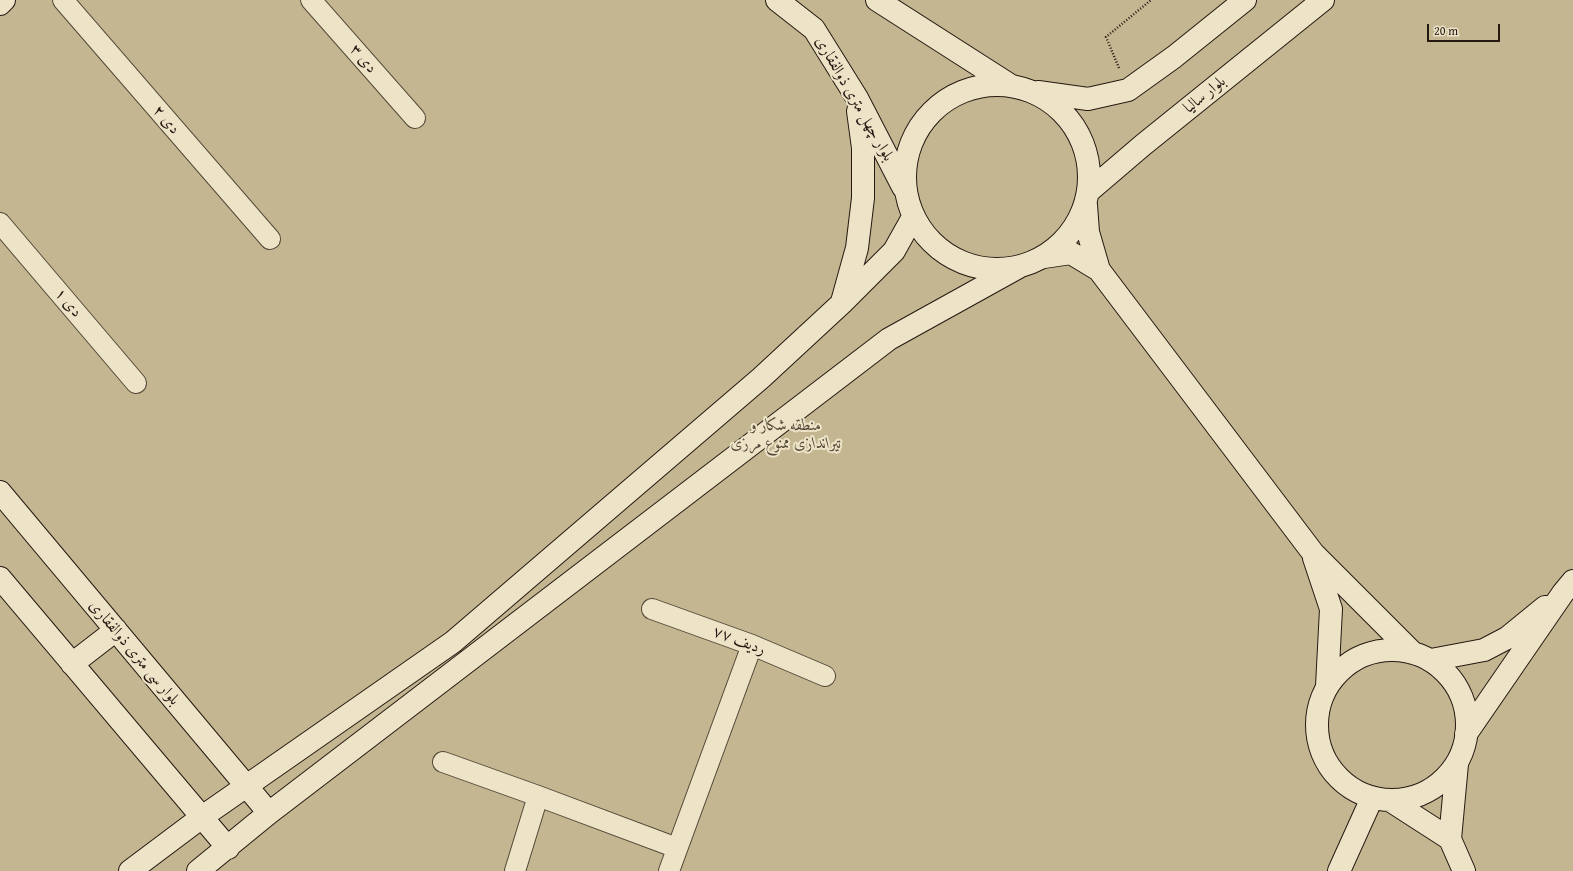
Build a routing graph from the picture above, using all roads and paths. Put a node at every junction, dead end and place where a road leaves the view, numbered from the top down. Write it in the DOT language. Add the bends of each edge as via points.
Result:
graph roads {
  1 [pos="4,0"];
  2 [pos="63,0"];
  3 [pos="311,0"];
  4 [pos="777,0"];
  5 [pos="876,0"];
  6 [pos="1151,0"];
  7 [pos="1245,0"];
  8 [pos="1323,0"];
  9 [pos="0,4"];
  10 [pos="1011,85"];
  11 [pos="1128,90"];
  12 [pos="1033,92"];
  13 [pos="857,98"];
  14 [pos="415,118"];
  15 [pos="904,190"];
  16 [pos="1087,198"];
  17 [pos="913,216"];
  18 [pos="0,223"];
  19 [pos="270,240"];
  20 [pos="1042,258"];
  21 [pos="1019,267"];
  22 [pos="1099,270"];
  23 [pos="842,303"];
  24 [pos="136,384"];
  25 [pos="0,492"];
  26 [pos="1313,553"];
  27 [pos="0,578"];
  28 [pos="1568,587"];
  29 [pos="652,609"];
  30 [pos="116,630"];
  31 [pos="752,645"];
  32 [pos="1422,656"];
  33 [pos="72,664"];
  34 [pos="825,676"];
  35 [pos="1327,686"];
  36 [pos="1466,734"];
  37 [pos="443,762"];
  38 [pos="1457,764"];
  39 [pos="246,786"];
  40 [pos="538,796"];
  41 [pos="1381,799"];
  42 [pos="269,813"];
  43 [pos="202,817"];
  44 [pos="1450,839"];
  45 [pos="228,848"];
  46 [pos="677,848"];
  47 [pos="130,871"];
  48 [pos="198,871"];
  49 [pos="515,871"];
  50 [pos="670,871"];
  51 [pos="1339,871"];
  52 [pos="1464,871"];
  1 -- 9 [label="main road"];
  2 -- 19 [label="street, دی ۲"];
  3 -- 14 [label="street, دی ۳"];
  4 -- 13 [label="main road, بلوار چهل متری ذوالفقاری" via="814,29"];
  5 -- 10 [label="main road"];
  6 -- 11 [label="path" via="1106,37"];
  7 -- 11 [label="main road"];
  8 -- 16 [label="main road, بلوار سالیا" via="1149,140"];
  10 -- 12 [label="main road"];
  10 -- 15 [label="main road" via="986,85 962,91 940,103 923,120 911,142 904,165"];
  11 -- 12 [label="main road" via="1088,99"];
  12 -- 16 [label="main road" via="1051,102 1066,116 1078,133 1086,152 1090,172"];
  13 -- 15 [label="main road, بلوار چهل متری ذوالفقاری"];
  13 -- 23 [label="main road" via="863,148 863,198 856,248"];
  15 -- 17 [label="main road"];
  16 -- 20 [label="main road" via="1076,225 1061,244"];
  16 -- 22 [label="main road" via="1088,232"];
  17 -- 21 [label="main road" via="931,242 957,260 988,269"];
  17 -- 23 [label="main road" via="894,251"];
  18 -- 24 [label="street, دی ۱"];
  20 -- 21 [label="main road"];
  20 -- 22 [label="main road" via="1071,253"];
  21 -- 42 [label="main road" via="889,339"];
  22 -- 26 [label="main road"];
  23 -- 39 [label="main road" via="762,378 453,642"];
  25 -- 30 [label="main road, بلوار سی متری ذوالفقاری"];
  26 -- 32 [label="main road"];
  26 -- 35 [label="main road" via="1331,609"];
  27 -- 33 [label="main road"];
  28 -- 32 [label="main road" via="1507,638 1484,650"];
  28 -- 36 [label="main road"];
  29 -- 31 [label="street, ردیف ۷۷"];
  30 -- 33 [label="main road"];
  30 -- 39 [label="main road, بلوار سی متری ذوالفقاری"];
  31 -- 34 [label="street, ردیف ۷۷"];
  31 -- 46 [label="street"];
  32 -- 35 [label="main road" via="1393,650 1373,652 1355,659 1339,671"];
  32 -- 36 [label="main road" via="1446,672 1458,688 1466,706"];
  33 -- 43 [label="main road"];
  35 -- 41 [label="main road" via="1319,705 1316,724 1326,762 1353,790"];
  36 -- 38 [label="main road" via="1465,746"];
  37 -- 40 [label="street"];
  38 -- 41 [label="main road" via="1445,779 1429,791"];
  38 -- 44 [label="main road"];
  39 -- 42 [label="main road, بلوار سی متری ذوالفقاری"];
  39 -- 43 [label="main road"];
  40 -- 46 [label="street"];
  40 -- 49 [label="street"];
  41 -- 44 [label="main road"];
  41 -- 51 [label="main road"];
  42 -- 45 [label="main road"];
  43 -- 45 [label="main road"];
  43 -- 47 [label="main road"];
  44 -- 52 [label="main road"];
  45 -- 48 [label="main road"];
  46 -- 50 [label="street"];
}
